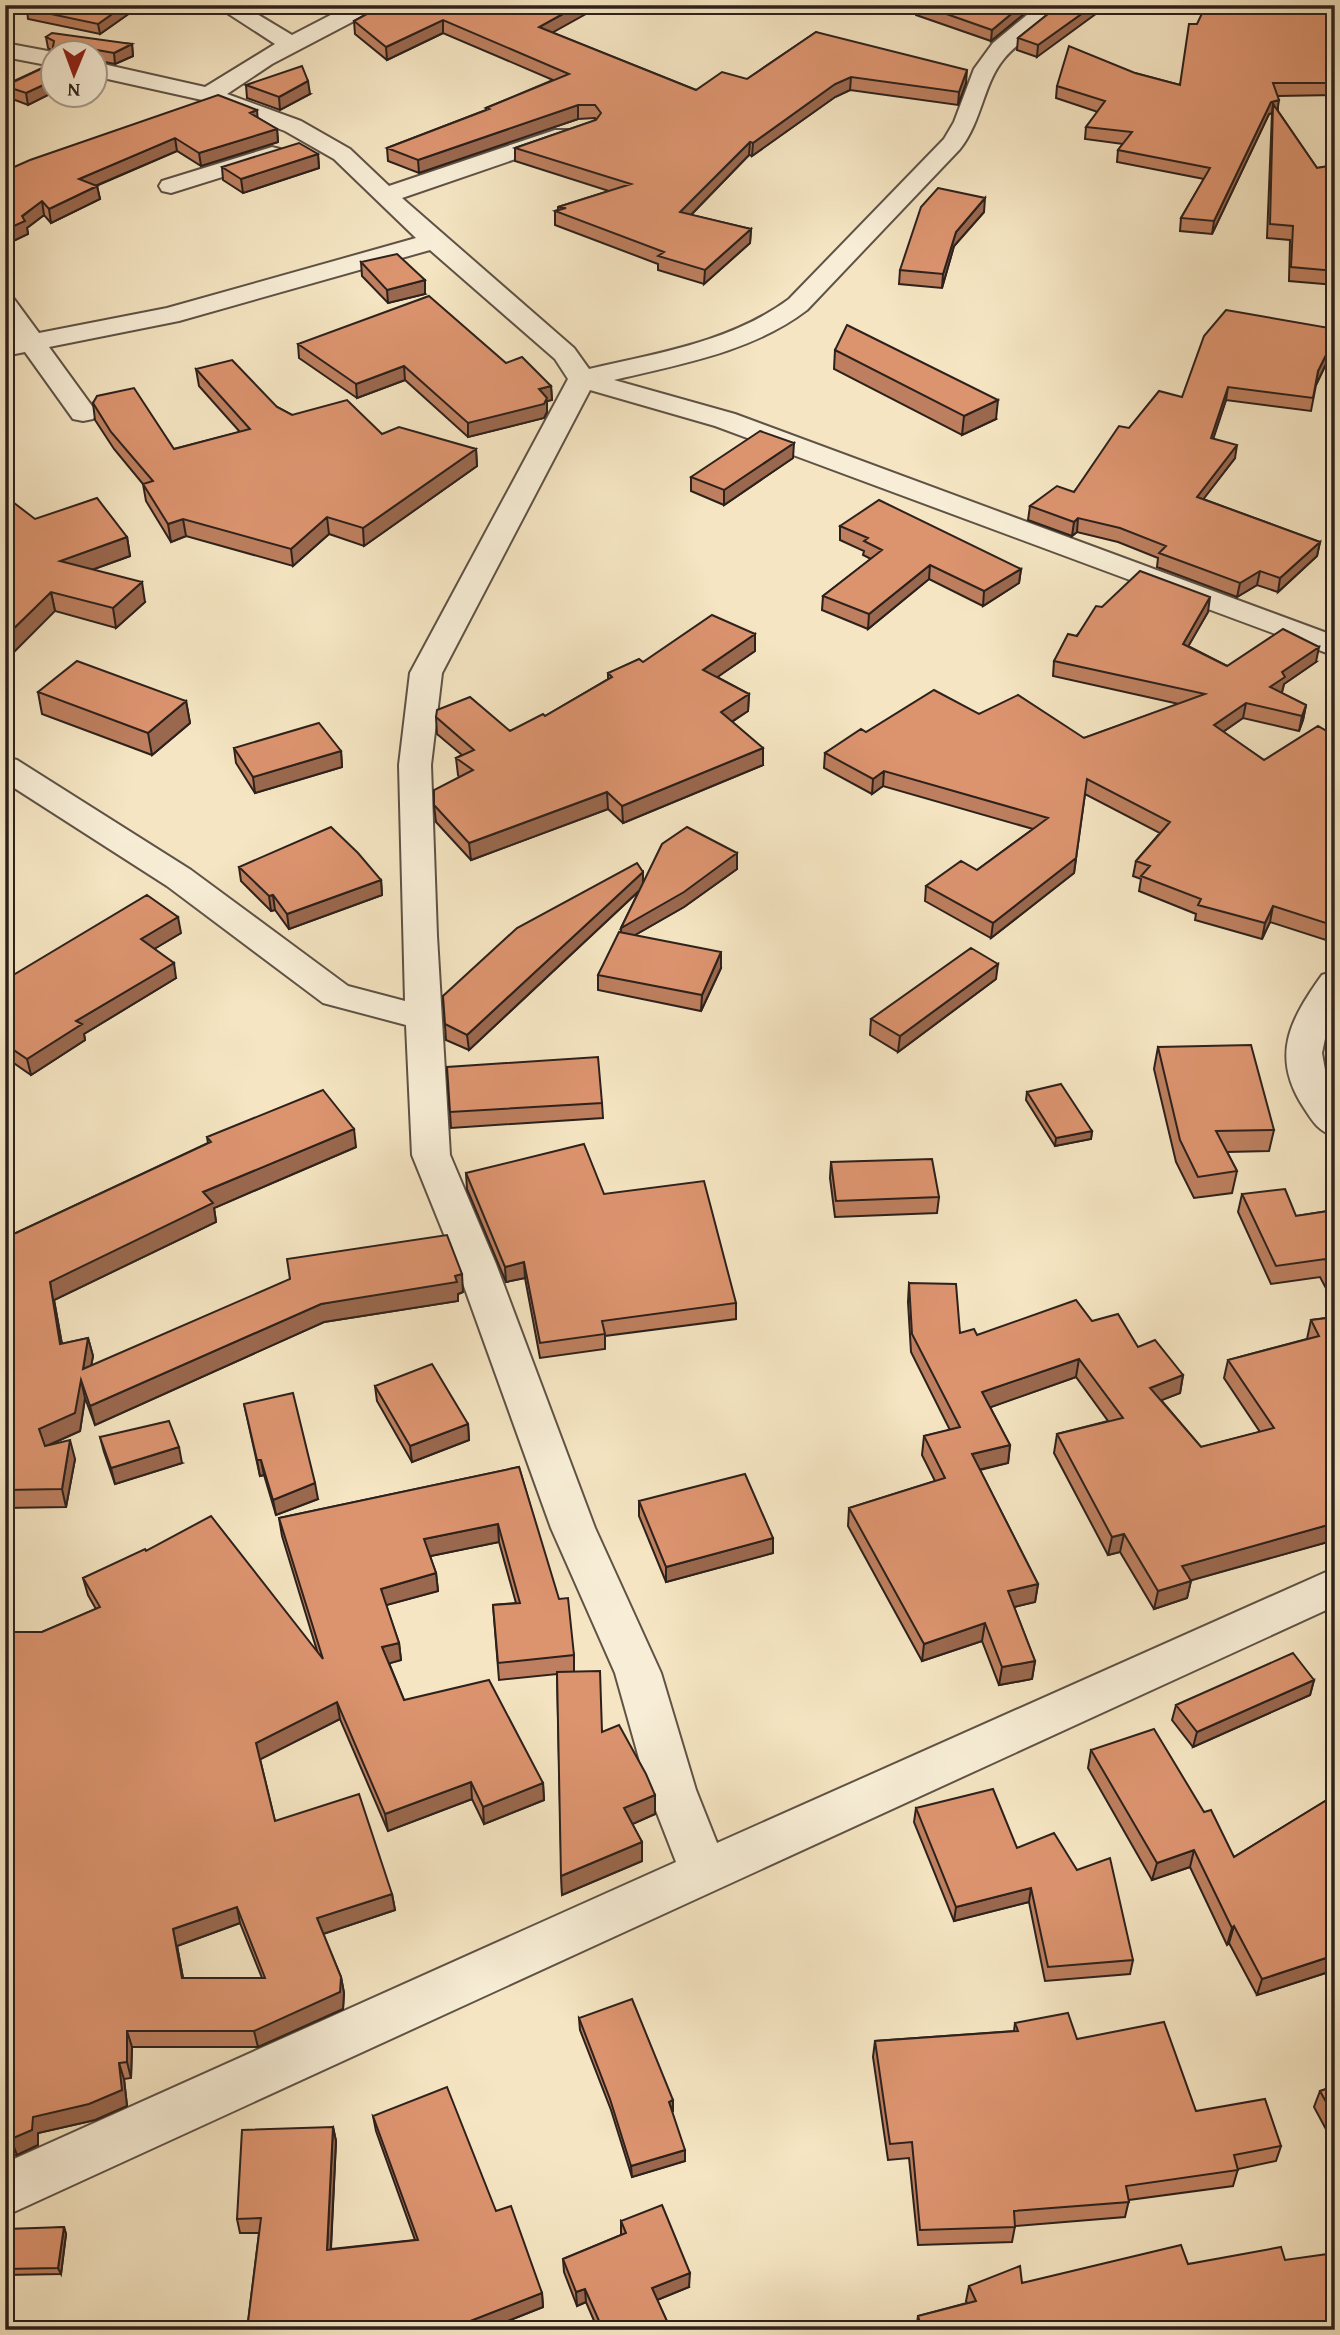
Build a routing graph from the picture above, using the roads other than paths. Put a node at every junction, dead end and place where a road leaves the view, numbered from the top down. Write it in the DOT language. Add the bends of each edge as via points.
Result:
graph roads {
  1 [pos="226,5"];
  2 [pos="368,5"];
  3 [pos="1053,5"];
  4 [pos="291,44"];
  5 [pos="5,50"];
  6 [pos="38,56"];
  7 [pos="108,71"];
  8 [pos="38,72"];
  9 [pos="29,76"];
  10 [pos="209,95"];
  11 [pos="587,126"];
  12 [pos="318,140"];
  13 [pos="170,186"];
  14 [pos="386,195"];
  15 [pos="435,241"];
  16 [pos="5,304"];
  17 [pos="18,345"];
  18 [pos="582,379"];
  19 [pos="83,413"];
  20 [pos="1335,648"];
  21 [pos="5,767"];
  22 [pos="1335,982"];
  23 [pos="424,1018"];
  24 [pos="1335,1123"];
  25 [pos="1335,1586"];
  26 [pos="705,1873"];
  27 [pos="5,2190"];
  1 -- 4 [label="street"];
  2 -- 4 [label="street"];
  3 -- 18 [label="street" via="999,48 953,143 793,309 727,341"];
  4 -- 10 [label="street"];
  5 -- 6 [label="street"];
  7 -- 10 [label="street"];
  8 -- 9 [label="street"];
  10 -- 12 [label="street"];
  11 -- 14 [label="street"];
  12 -- 13 [label="street"];
  12 -- 14 [label="street" via="342,153"];
  14 -- 15 [label="street"];
  15 -- 17 [label="street" via="170,315"];
  15 -- 18 [label="street" via="565,354"];
  16 -- 17 [label="street"];
  17 -- 19 [label="street"];
  18 -- 20 [label="street" via="725,420"];
  18 -- 23 [label="street" via="426,673 415,765"];
  21 -- 23 [label="street" via="179,878 336,995"];
  22 -- 24 [label="street" via="1303,1041 1308,1082"];
  23 -- 26 [label="street" via="431,1155 573,1528 638,1673 672,1790"];
  25 -- 26 [label="street"];
  26 -- 27 [label="street"];
}
